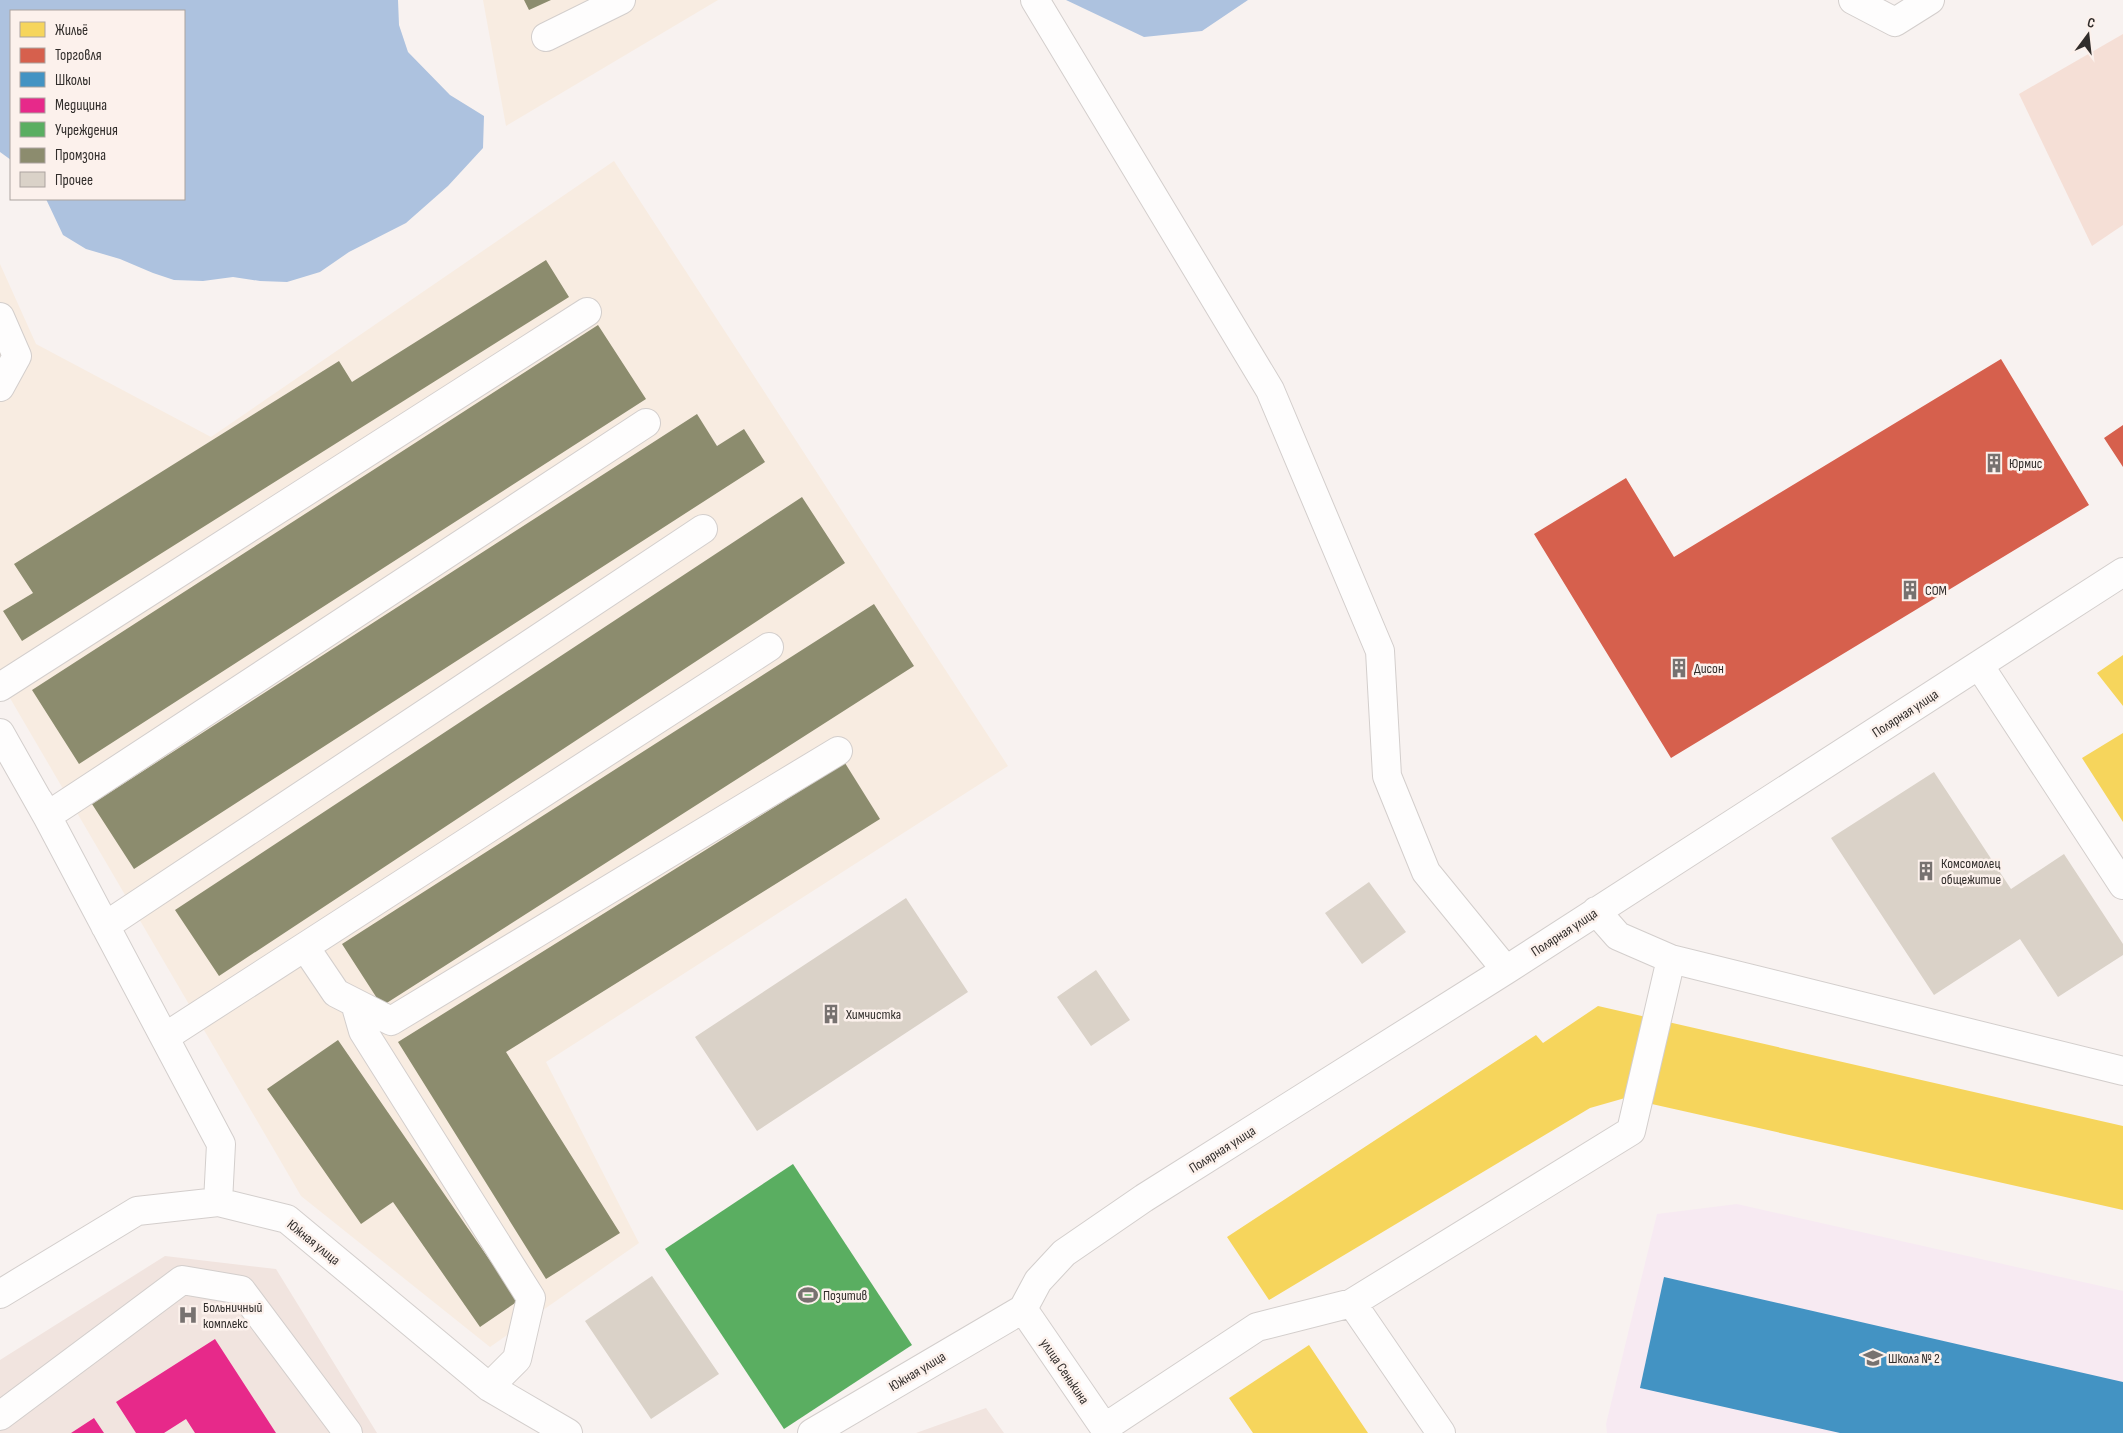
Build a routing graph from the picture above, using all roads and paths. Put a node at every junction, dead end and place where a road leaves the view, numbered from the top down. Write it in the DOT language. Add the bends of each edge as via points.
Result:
graph roads {
  1 [pos="621,0"];
  2 [pos="1036,0"];
  3 [pos="1853,0"];
  4 [pos="1930,0"];
  5 [pos="546,37"];
  6 [pos="587,312"];
  7 [pos="0,317"];
  8 [pos="0,387"];
  9 [pos="646,423"];
  10 [pos="704,529"];
  11 [pos="2123,572"];
  12 [pos="769,647"];
  13 [pos="1979,666"];
  14 [pos="0,687"];
  15 [pos="0,733"];
  16 [pos="838,750"];
  17 [pos="47,816"];
  18 [pos="2123,885"];
  19 [pos="1596,911"];
  20 [pos="105,926"];
  21 [pos="305,947"];
  22 [pos="1671,959"];
  23 [pos="1506,970"];
  24 [pos="354,1003"];
  25 [pos="165,1037"];
  26 [pos="2123,1071"];
  27 [pos="218,1202"];
  28 [pos="0,1294"];
  29 [pos="1352,1303"];
  30 [pos="1022,1309"];
  31 [pos="489,1387"];
  32 [pos="0,1416"];
  33 [pos="1106,1430"];
  34 [pos="348,1433"];
  35 [pos="568,1433"];
  36 [pos="812,1433"];
  37 [pos="1441,1433"];
  1 -- 5 [label="street"];
  2 -- 23 [label="street" via="1270,390 1380,651 1387,776 1426,872"];
  3 -- 4 [label="street" via="1895,22"];
  6 -- 14 [label="street"];
  7 -- 8 [label="street" via="18,356"];
  9 -- 17 [label="street"];
  10 -- 20 [label="street"];
  11 -- 13 [label="street, Полярная улица"];
  12 -- 21 [label="street"];
  13 -- 18 [label="street"];
  13 -- 19 [label="street, Полярная улица"];
  15 -- 17 [label="street"];
  16 -- 24 [label="street" via="391,1021"];
  17 -- 20 [label="street"];
  19 -- 22 [label="street" via="1618,936"];
  19 -- 23 [label="street, Полярная улица"];
  20 -- 25 [label="street"];
  21 -- 24 [label="street" via="336,994"];
  21 -- 25 [label="street"];
  22 -- 26 [label="street"];
  22 -- 29 [label="street" via="1631,1131"];
  23 -- 30 [label="street, Полярная улица" via="1144,1198 1064,1253 1038,1281"];
  24 -- 31 [label="street" via="363,1030 531,1298 517,1359"];
  25 -- 27 [label="street" via="221,1144"];
  27 -- 28 [label="street, Южная улица" via="138,1211"];
  27 -- 31 [label="street, Южная улица" via="287,1219"];
  29 -- 33 [label="street" via="1257,1328"];
  29 -- 37 [label="street"];
  30 -- 33 [label="street, улица Сенькина"];
  30 -- 36 [label="street, Южная улица"];
  31 -- 35 [label="street, Южная улица"];
  32 -- 34 [label="street" via="182,1280 241,1290"];
}
